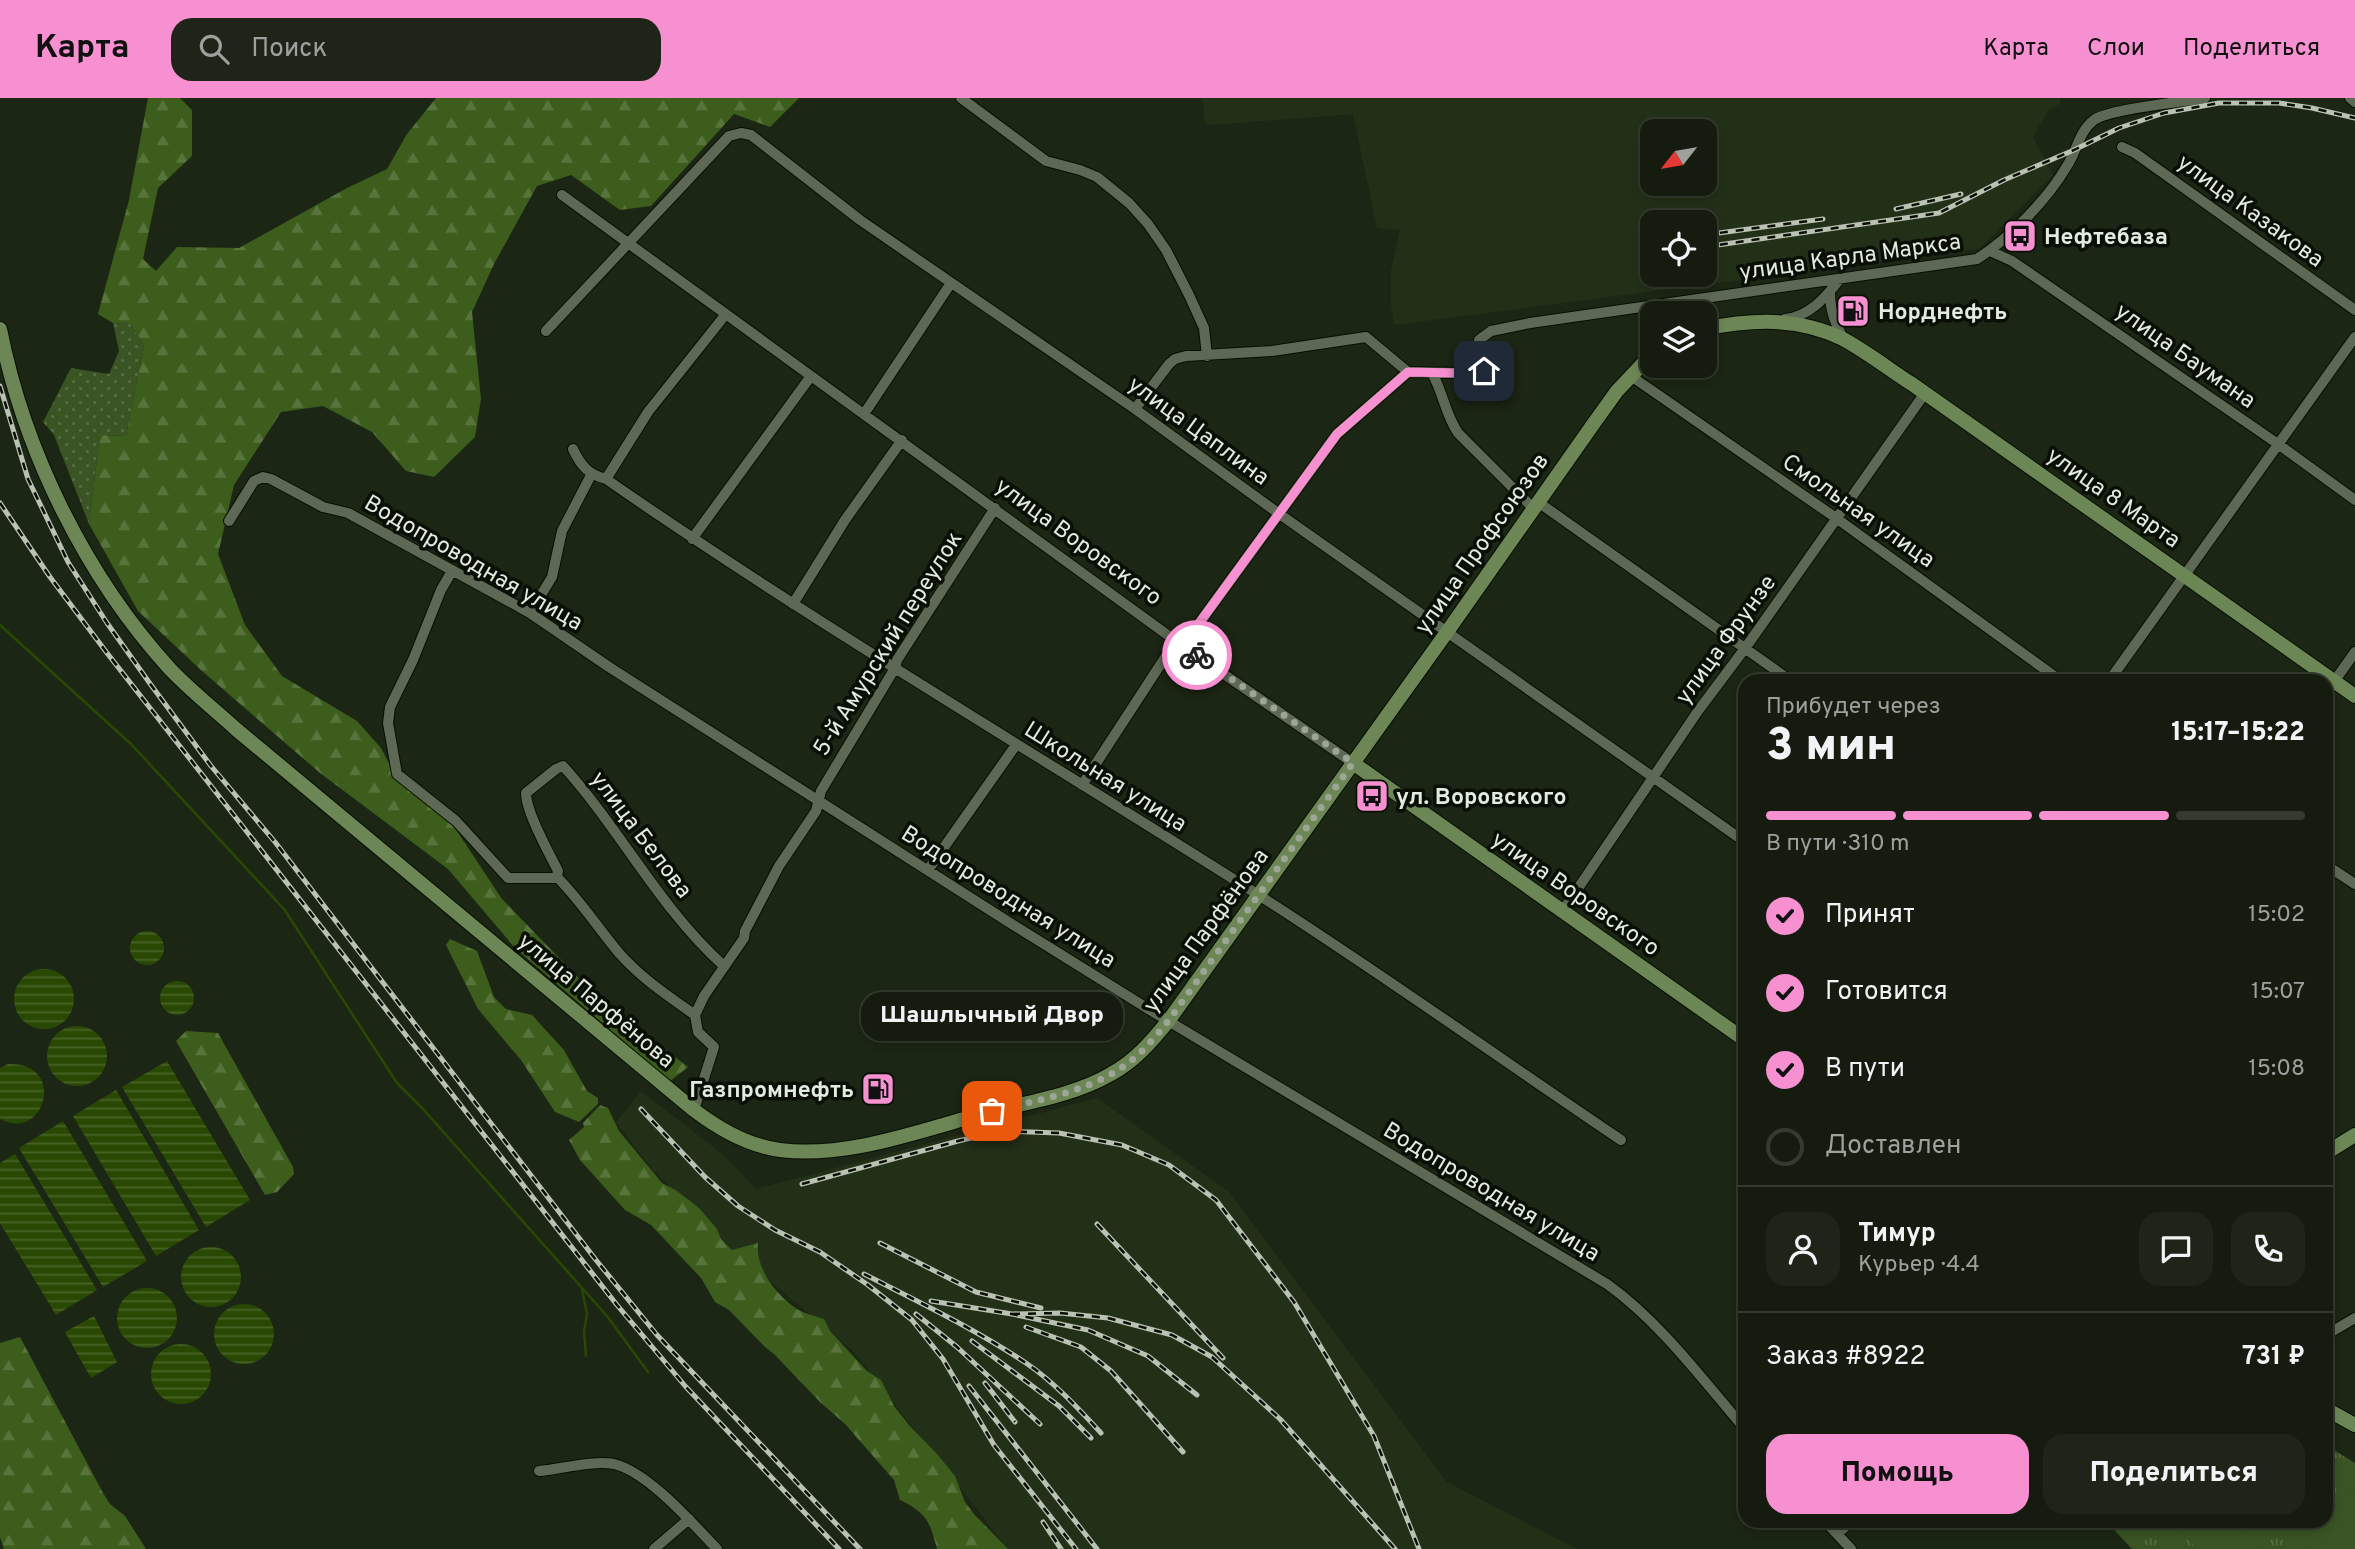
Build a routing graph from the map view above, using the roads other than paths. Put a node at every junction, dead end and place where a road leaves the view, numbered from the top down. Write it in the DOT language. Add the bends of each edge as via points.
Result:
graph roads {
  1 [pos="961,98"];
  2 [pos="2205,98"];
  3 [pos="2350,98"];
  4 [pos="2355,102"];
  5 [pos="2122,147"];
  6 [pos="562,195"];
  7 [pos="630,242"];
  8 [pos="1990,251"];
  9 [pos="1840,279"];
  10 [pos="951,284"];
  11 [pos="1830,292"];
  12 [pos="2355,310"];
  13 [pos="726,314"];
  14 [pos="1768,320"];
  15 [pos="1717,327"];
  16 [pos="0,329"];
  17 [pos="546,331"];
  18 [pos="2355,337"];
  19 [pos="1844,340"];
  20 [pos="1206,356"];
  21 [pos="1640,367"];
  22 [pos="1408,372"];
  23 [pos="1433,373"];
  24 [pos="811,376"];
  25 [pos="1631,376"];
  26 [pos="1925,393"];
  27 [pos="1135,409"];
  28 [pos="864,414"];
  29 [pos="902,440"];
  30 [pos="2278,444"];
  31 [pos="573,449"];
  32 [pos="591,475"];
  33 [pos="606,479"];
  34 [pos="2355,500"];
  35 [pos="1536,505"];
  36 [pos="995,509"];
  37 [pos="1279,513"];
  38 [pos="1836,519"];
  39 [pos="229,522"];
  40 [pos="692,539"];
  41 [pos="452,571"];
  42 [pos="2184,574"];
  43 [pos="793,604"];
  44 [pos="530,613"];
  45 [pos="1447,632"];
  46 [pos="1180,643"];
  47 [pos="1746,647"];
  48 [pos="2355,652"];
  49 [pos="895,668"];
  50 [pos="1782,674"];
  51 [pos="2051,674"];
  52 [pos="2114,674"];
  53 [pos="2313,674"];
  54 [pos="2333,683"];
  55 [pos="2333,688"];
  56 [pos="2355,696"];
  57 [pos="1016,745"];
  58 [pos="1353,763"];
  59 [pos="1653,777"];
  60 [pos="1082,785"];
  61 [pos="818,800"];
  62 [pos="1738,837"];
  63 [pos="928,870"];
  64 [pos="2333,870"];
  65 [pos="556,877"];
  66 [pos="2355,884"];
  67 [pos="1259,895"];
  68 [pos="1562,912"];
  69 [pos="724,966"];
  70 [pos="695,1015"];
  71 [pos="1169,1020"];
  72 [pos="1738,1035"];
  73 [pos="694,1110"];
  74 [pos="2355,1135"];
  75 [pos="1620,1140"];
  76 [pos="2333,1149"];
  77 [pos="2355,1318"];
  78 [pos="2333,1331"];
  79 [pos="2333,1413"];
  80 [pos="1738,1421"];
  81 [pos="2355,1425"];
  82 [pos="539,1471"];
  83 [pos="689,1519"];
  84 [pos="1831,1528"];
  85 [pos="1844,1528"];
  86 [pos="1837,1534"];
  87 [pos="654,1549"];
  88 [pos="717,1549"];
  89 [pos="1851,1549"];
  1 -- 20 [label="street" via="1046,161 1097,177 1129,203 1166,250 1189,295 1204,328"];
  2 -- 8 [label="street, улица Карла Маркса" via="2111,113 2094,120 2047,196"];
  3 -- 4 [label="street"];
  5 -- 12 [label="street, улица Казакова"];
  6 -- 7 [label="street, улица Воровского"];
  7 -- 10 [label="street, улица Цаплина" via="729,136 741,133 751,135"];
  7 -- 13 [label="street, улица Воровского"];
  7 -- 17 [label="street"];
  8 -- 9 [label="street, улица Карла Маркса" via="1977,258"];
  8 -- 30 [label="street, улица Баумана" via="2012,261"];
  9 -- 11 [label="street"];
  9 -- 23 [label="street, улица Карла Маркса" via="1491,331 1479,340 1484,371"];
  10 -- 27 [label="street, улица Цаплина"];
  10 -- 28 [label="street"];
  11 -- 14 [label="street" via="1803,315"];
  11 -- 19 [label="street" via="1834,321"];
  13 -- 24 [label="street, улица Воровского"];
  13 -- 33 [label="street" via="648,412"];
  14 -- 15 [label="main road"];
  14 -- 19 [label="main road" via="1816,328"];
  16 -- 73 [label="main road, улица Парфёнова" via="30,439 85,553 123,611 172,670 237,730"];
  18 -- 30 [label="street"];
  19 -- 26 [label="main road, улица 8 Марта"];
  20 -- 22 [label="street" via="1366,337"];
  20 -- 27 [label="street" via="1175,359"];
  21 -- 25 [label="main road, улица Профсоюзов"];
  22 -- 23 [label="street, улица Карла Маркса"];
  22 -- 37 [label="street" via="1337,434"];
  23 -- 35 [label="street" via="1458,433"];
  24 -- 28 [label="street, улица Воровского"];
  24 -- 40 [label="street"];
  25 -- 35 [label="main road, улица Профсоюзов"];
  25 -- 38 [label="street, Смольная улица"];
  26 -- 38 [label="street, улица Фрунзе"];
  26 -- 42 [label="main road, улица 8 Марта"];
  27 -- 37 [label="street, улица Цаплина"];
  28 -- 29 [label="street, улица Воровского"];
  29 -- 36 [label="street, улица Воровского"];
  29 -- 43 [label="street"];
  30 -- 34 [label="street, улица Баумана"];
  30 -- 42 [label="street"];
  31 -- 32 [label="street"];
  32 -- 33 [label="street, Школьная улица"];
  32 -- 44 [label="street" via="562,530 552,577"];
  33 -- 40 [label="street, Школьная улица"];
  35 -- 45 [label="main road, улица Профсоюзов"];
  35 -- 47 [label="street"];
  36 -- 46 [label="street, улица Воровского"];
  36 -- 49 [label="street, 5-й Амурский переулок"];
  37 -- 45 [label="street, улица Цаплина"];
  37 -- 46 [label="street"];
  38 -- 47 [label="street, улица Фрунзе"];
  38 -- 51 [label="street, Смольная улица"];
  39 -- 41 [label="street, Водопроводная улица" via="254,481 263,477 323,507 348,513"];
  40 -- 43 [label="street, Школьная улица"];
  41 -- 44 [label="street, Водопроводная улица"];
  41 -- 65 [label="street" via="390,707 388,723 397,774 456,821 508,878"];
  42 -- 52 [label="street"];
  42 -- 53 [label="main road, улица 8 Марта"];
  43 -- 49 [label="street, Школьная улица"];
  44 -- 61 [label="street, Водопроводная улица"];
  45 -- 58 [label="main road, улица Профсоюзов"];
  45 -- 59 [label="street, улица Цаплина"];
  46 -- 58 [label="street, улица Воровского"];
  46 -- 60 [label="street" via="1166,656"];
  47 -- 50 [label="street"];
  47 -- 59 [label="street, улица Фрунзе"];
  48 -- 54 [label="street"];
  49 -- 57 [label="street, Школьная улица"];
  49 -- 61 [label="street, 5-й Амурский переулок"];
  55 -- 56 [label="main road, улица 8 Марта"];
  57 -- 60 [label="street, Школьная улица"];
  57 -- 63 [label="street"];
  58 -- 67 [label="main road, улица Парфёнова"];
  58 -- 68 [label="main road, улица Воровского"];
  59 -- 62 [label="street, улица Цаплина"];
  59 -- 68 [label="street, улица Фрунзе"];
  60 -- 67 [label="street, Школьная улица"];
  61 -- 63 [label="street, Водопроводная улица"];
  61 -- 69 [label="street, 5-й Амурский переулок" via="816,811 779,866 744,938"];
  63 -- 71 [label="street, Водопроводная улица"];
  64 -- 66 [label="street"];
  65 -- 69 [label="street, улица Белова" via="558,872 526,793 563,766 674,912"];
  65 -- 70 [label="street" via="653,986"];
  67 -- 71 [label="main road, улица Парфёнова"];
  67 -- 75 [label="street, Школьная улица"];
  68 -- 72 [label="main road, улица Воровского"];
  69 -- 70 [label="street, 5-й Амурский переулок"];
  70 -- 73 [label="street" via="698,1032 713,1047"];
  71 -- 73 [label="main road, улица Парфёнова" via="1130,1062 1091,1084 838,1150 802,1152 754,1144"];
  71 -- 80 [label="street, Водопроводная улица" via="1607,1284 1665,1338"];
  74 -- 76 [label="main road"];
  77 -- 78 [label="street"];
  79 -- 81 [label="main road"];
  82 -- 83 [label="street" via="616,1464 654,1488"];
  83 -- 87 [label="street"];
  83 -- 88 [label="street"];
  84 -- 86 [label="street"];
  85 -- 86 [label="street"];
  86 -- 89 [label="street"];
}
